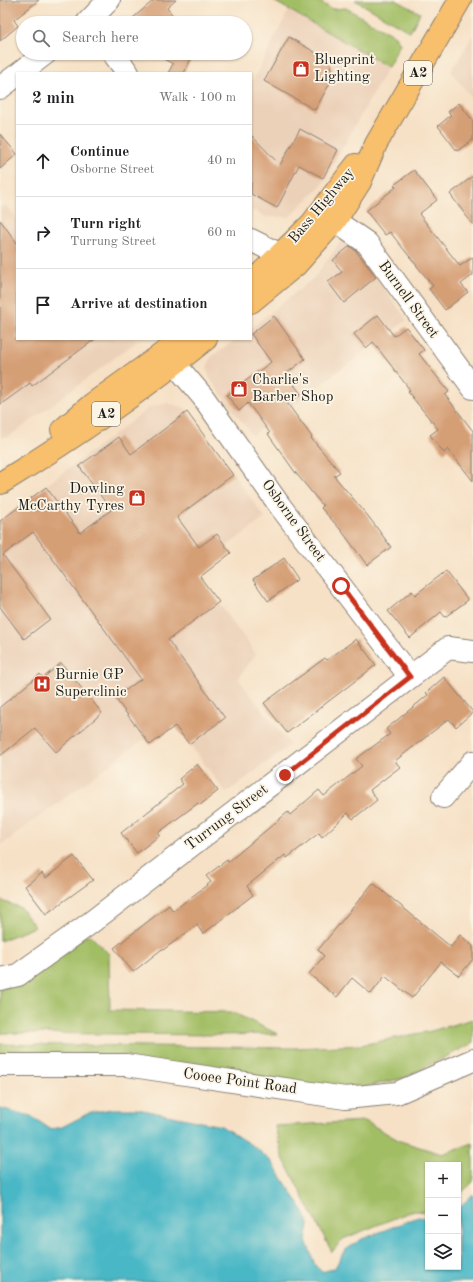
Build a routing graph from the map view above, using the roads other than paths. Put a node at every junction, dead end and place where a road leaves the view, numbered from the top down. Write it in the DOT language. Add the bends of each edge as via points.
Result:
graph roads {
  1 [pos="109,0"];
  2 [pos="460,0"];
  3 [pos="94,16"];
  4 [pos="37,60"];
  5 [pos="118,60"];
  6 [pos="21,72"];
  7 [pos="127,72"];
  8 [pos="16,76"];
  9 [pos="0,88"];
  10 [pos="376,144"];
  11 [pos="335,221"];
  12 [pos="252,241"];
  13 [pos="281,255"];
  14 [pos="252,282"];
  15 [pos="252,301"];
  16 [pos="181,340"];
  17 [pos="205,340"];
  18 [pos="175,364"];
  19 [pos="473,388"];
  20 [pos="0,482"];
  21 [pos="473,651"];
  22 [pos="410,677"];
  23 [pos="473,762"];
  24 [pos="444,798"];
  25 [pos="0,979"];
  26 [pos="473,1060"];
  27 [pos="0,1065"];
  1 -- 3 [label="street"];
  2 -- 10 [label="highway, Bass Highway / A2"];
  4 -- 6 [label="street"];
  5 -- 7 [label="street"];
  8 -- 9 [label="street"];
  10 -- 11 [label="highway, Bass Highway / A2" via="360,182"];
  10 -- 13 [label="highway, Bass Highway / A2" via="348,173 312,222"];
  11 -- 15 [label="highway, Bass Highway / A2" via="296,265"];
  11 -- 19 [label="street, Burnell Street" via="367,243"];
  12 -- 13 [label="street"];
  13 -- 14 [label="highway, Bass Highway / A2"];
  16 -- 20 [label="highway, A2" via="91,405"];
  17 -- 18 [label="highway, A2"];
  18 -- 20 [label="highway, A2" via="73,438"];
  18 -- 22 [label="street, Osborne Street" via="203,397 280,506"];
  21 -- 22 [label="street, Turrung Street" via="448,648"];
  22 -- 25 [label="street, Turrung Street" via="88,924 18,974"];
  23 -- 24 [label="street"];
  26 -- 27 [label="street, Cooee Point Road" via="397,1093 345,1098 126,1065"];
}
